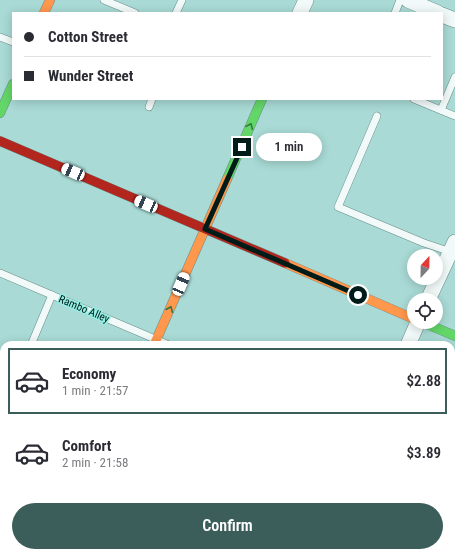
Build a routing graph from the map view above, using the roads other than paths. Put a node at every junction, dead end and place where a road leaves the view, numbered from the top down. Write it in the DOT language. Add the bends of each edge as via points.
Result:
graph roads {
  1 [pos="50,0"];
  2 [pos="104,0"];
  3 [pos="182,0"];
  4 [pos="306,0"];
  5 [pos="400,0"];
  6 [pos="408,0"];
  7 [pos="44,12"];
  8 [pos="132,12"];
  9 [pos="176,12"];
  10 [pos="300,12"];
  11 [pos="395,12"];
  12 [pos="436,12"];
  13 [pos="443,15"];
  14 [pos="455,20"];
  15 [pos="0,37"];
  16 [pos="12,42"];
  17 [pos="455,77"];
  18 [pos="12,86"];
  19 [pos="152,100"];
  20 [pos="262,100"];
  21 [pos="416,100"];
  22 [pos="149,106"];
  23 [pos="441,110"];
  24 [pos="0,113"];
  25 [pos="377,116"];
  26 [pos="455,116"];
  27 [pos="0,141"];
  28 [pos="205,229"];
  29 [pos="454,249"];
  30 [pos="0,273"];
  31 [pos="432,293"];
  32 [pos="52,295"];
  33 [pos="407,316"];
  34 [pos="415,329"];
  35 [pos="438,329"];
  36 [pos="455,336"];
  37 [pos="33,341"];
  38 [pos="153,341"];
  39 [pos="155,341"];
  40 [pos="410,341"];
  1 -- 7 [label="street"];
  2 -- 8 [label="lane"];
  3 -- 9 [label="lane"];
  4 -- 10 [label="street"];
  5 -- 11 [label="lane"];
  6 -- 12 [label="street"];
  13 -- 14 [label="street"];
  15 -- 16 [label="lane"];
  17 -- 23 [label="lane"];
  18 -- 24 [label="street"];
  19 -- 22 [label="lane"];
  28 -- 20 [label="street, one-way"];
  21 -- 23 [label="lane"];
  23 -- 26 [label="lane"];
  25 -- 29 [label="lane" via="338,207 424,243"];
  27 -- 28 [label="street"];
  28 -- 33 [label="street"];
  39 -- 28 [label="street, one-way"];
  29 -- 31 [label="street"];
  30 -- 32 [label="lane, Rambo Alley"];
  32 -- 37 [label="lane"];
  32 -- 38 [label="lane, Rambo Alley"];
  34 -- 40 [label="street"];
  35 -- 36 [label="street"];
}
